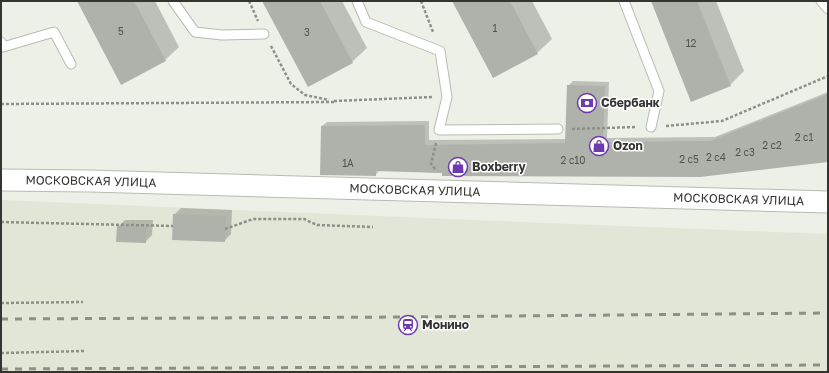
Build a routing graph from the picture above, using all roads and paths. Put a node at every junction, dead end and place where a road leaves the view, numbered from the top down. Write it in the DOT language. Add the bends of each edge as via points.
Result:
graph roads {
  1 [pos="173,1"];
  2 [pos="249,1"];
  3 [pos="357,1"];
  4 [pos="421,1"];
  5 [pos="624,1"];
  6 [pos="822,1"];
  7 [pos="828,9"];
  8 [pos="264,34"];
  9 [pos="1,42"];
  10 [pos="440,51"];
  11 [pos="71,64"];
  12 [pos="828,76"];
  13 [pos="447,97"];
  14 [pos="334,102"];
  15 [pos="1,104"];
  16 [pos="651,127"];
  17 [pos="558,129"];
  18 [pos="439,130"];
  19 [pos="438,173"];
  20 [pos="1,180"];
  21 [pos="828,202"];
  22 [pos="1,222"];
  23 [pos="173,226"];
  24 [pos="373,227"];
  25 [pos="225,229"];
  26 [pos="83,302"];
  27 [pos="1,303"];
  28 [pos="86,351"];
  29 [pos="1,353"];
  1 -- 8 [label="lane" via="195,32 222,35"];
  2 -- 8 [label="path"];
  3 -- 10 [label="lane" via="366,22"];
  4 -- 10 [label="path"];
  5 -- 16 [label="lane" via="659,91"];
  6 -- 7 [label="lane"];
  8 -- 14 [label="path" via="291,84 305,95"];
  9 -- 11 [label="lane" via="3,47 54,32"];
  10 -- 13 [label="lane"];
  12 -- 16 [label="path" via="722,121"];
  13 -- 14 [label="path"];
  13 -- 18 [label="lane"];
  14 -- 15 [label="path"];
  16 -- 17 [label="path"];
  17 -- 18 [label="lane"];
  18 -- 19 [label="path" via="431,164"];
  20 -- 21 [label="street, МОСКОВСКАЯ УЛИЦА"];
  22 -- 23 [label="path"];
  24 -- 25 [label="path" via="317,225 304,219 253,220"];
  26 -- 27 [label="path"];
  28 -- 29 [label="path"];
}
